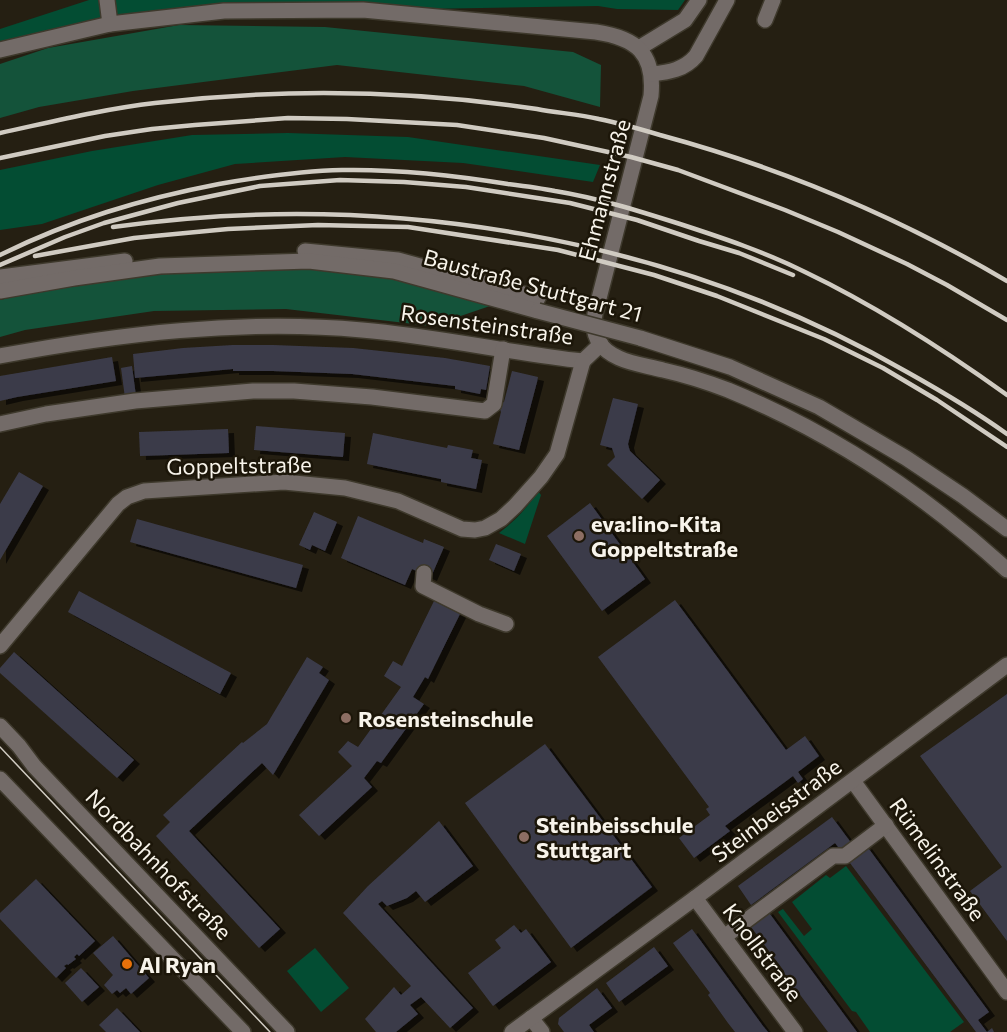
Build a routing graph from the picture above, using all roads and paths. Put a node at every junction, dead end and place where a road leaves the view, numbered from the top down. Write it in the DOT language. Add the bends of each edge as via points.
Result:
graph roads {
  1 [pos="107,0"];
  2 [pos="699,0"];
  3 [pos="727,0"];
  4 [pos="773,0"];
  5 [pos="765,20"];
  6 [pos="111,24"];
  7 [pos="639,48"];
  8 [pos="0,50"];
  9 [pos="652,74"];
  10 [pos="0,277"];
  11 [pos="0,291"];
  12 [pos="538,304"];
  13 [pos="601,344"];
  14 [pos="503,349"];
  15 [pos="0,356"];
  16 [pos="583,361"];
  17 [pos="0,424"];
  18 [pos="1007,529"];
  19 [pos="1007,570"];
  20 [pos="424,573"];
  21 [pos="507,624"];
  22 [pos="0,646"];
  23 [pos="1007,665"];
  24 [pos="0,726"];
  25 [pos="0,779"];
  26 [pos="853,781"];
  27 [pos="886,825"];
  28 [pos="695,898"];
  29 [pos="724,937"];
  30 [pos="1007,992"];
  31 [pos="531,1018"];
  32 [pos="243,1032"];
  33 [pos="287,1032"];
  34 [pos="512,1032"];
  35 [pos="542,1032"];
  36 [pos="795,1032"];
  1 -- 6 [label="street"];
  2 -- 7 [label="street" via="685,20"];
  3 -- 9 [label="street" via="691,62 675,71"];
  4 -- 5 [label="street"];
  6 -- 7 [label="street" via="224,10 363,10 596,32 620,36"];
  6 -- 8 [label="street"];
  7 -- 9 [label="street"];
  9 -- 13 [label="street, Ehmannstraße" via="648,110 595,314 593,328"];
  10 -- 12 [label="street, Baustraße Stuttgart 21" via="161,256 312,251 398,260"];
  11 -- 12 [label="street, Baustraße Stuttgart 21" via="160,266 309,261 394,270"];
  12 -- 18 [label="street, Baustraße Stuttgart 21, bridge" via="730,367 819,407 963,496"];
  13 -- 16 [label="street, Rosensteinstraße"];
  13 -- 19 [label="street, Rosensteinstraße" via="624,360 727,390 832,440 909,489"];
  14 -- 15 [label="street, Rosensteinstraße" via="361,330 287,326 165,332"];
  14 -- 16 [label="street, Rosensteinstraße"];
  14 -- 17 [label="street" via="494,404 485,411 372,397 253,391 135,401"];
  16 -- 22 [label="street, Goppeltstraße" via="557,454 515,506 485,528 462,529 398,501 352,488 284,482 144,490 118,504"];
  20 -- 21 [label="street" via="423,586"];
  23 -- 26 [label="street, Steinbeisstraße"];
  24 -- 33 [label="street, Nordbahnhofstraße"];
  25 -- 32 [label="street"];
  26 -- 27 [label="street, Rümelinstraße"];
  26 -- 28 [label="street, Steinbeisstraße"];
  27 -- 29 [label="street" via="845,856 833,856"];
  27 -- 30 [label="street, Rümelinstraße"];
  28 -- 29 [label="street, Knollstraße"];
  28 -- 31 [label="street, Steinbeisstraße"];
  29 -- 36 [label="street, Knollstraße"];
  31 -- 34 [label="street, Steinbeisstraße"];
  31 -- 35 [label="street"];
}
